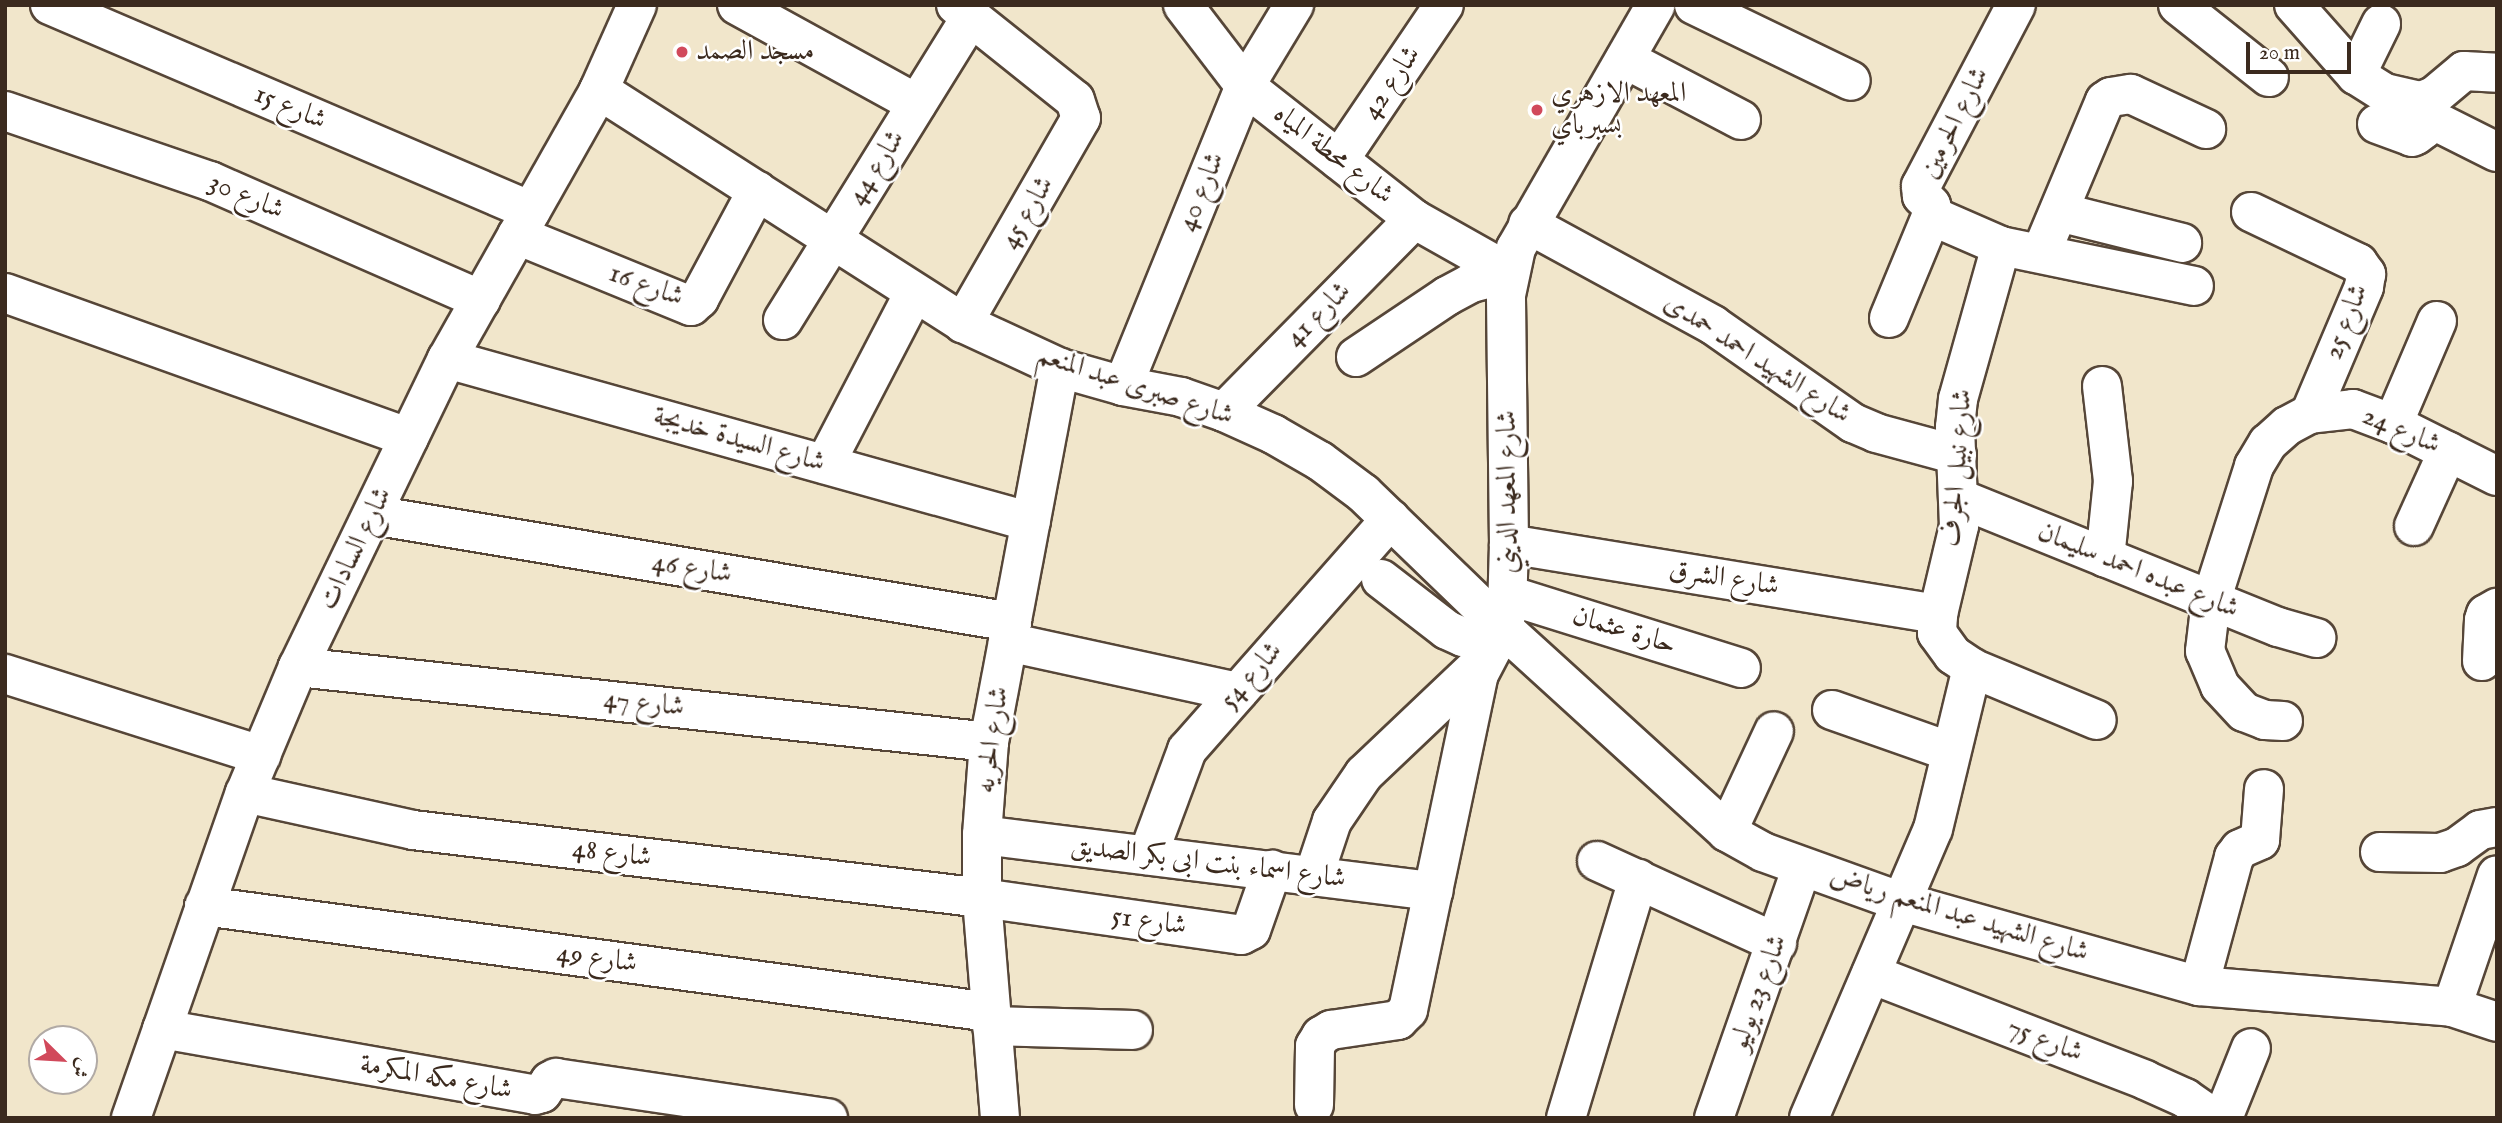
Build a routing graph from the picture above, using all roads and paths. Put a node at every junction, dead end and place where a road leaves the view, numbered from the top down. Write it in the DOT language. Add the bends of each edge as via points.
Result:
graph roads {
  1 [pos="50,5"];
  2 [pos="637,5"];
  3 [pos="737,5"];
  4 [pos="1183,5"];
  5 [pos="1294,5"];
  6 [pos="1444,5"];
  7 [pos="1656,5"];
  8 [pos="1694,5"];
  9 [pos="2016,5"];
  10 [pos="2178,5"];
  11 [pos="2294,5"];
  12 [pos="963,11"];
  13 [pos="91,13"];
  14 [pos="2381,24"];
  15 [pos="1625,59"];
  16 [pos="2497,73"];
  17 [pos="2356,75"];
  18 [pos="2269,76"];
  19 [pos="1851,81"];
  20 [pos="1245,86"];
  21 [pos="599,90"];
  22 [pos="917,104"];
  23 [pos="2424,109"];
  24 [pos="5,111"];
  25 [pos="1741,120"];
  26 [pos="2376,124"];
  27 [pos="2206,129"];
  28 [pos="2497,152"];
  29 [pos="1339,160"];
  30 [pos="757,191"];
  31 [pos="2059,212"];
  32 [pos="2251,212"];
  33 [pos="1932,216"];
  34 [pos="1414,219"];
  35 [pos="524,223"];
  36 [pos="1528,224"];
  37 [pos="833,240"];
  38 [pos="2182,243"];
  39 [pos="2001,246"];
  40 [pos="2042,253"];
  41 [pos="1510,273"];
  42 [pos="2194,286"];
  43 [pos="5,293"];
  44 [pos="914,293"];
  45 [pos="481,300"];
  46 [pos="1889,318"];
  47 [pos="783,320"];
  48 [pos="2437,321"];
  49 [pos="964,323"];
  50 [pos="1356,357"];
  51 [pos="447,359"];
  52 [pos="1060,368"];
  53 [pos="1123,386"];
  54 [pos="2102,386"];
  55 [pos="1224,412"];
  56 [pos="2310,414"];
  57 [pos="2393,424"];
  58 [pos="409,438"];
  59 [pos="2448,451"];
  60 [pos="1957,455"];
  61 [pos="825,464"];
  62 [pos="2497,476"];
  63 [pos="1961,499"];
  64 [pos="373,515"];
  65 [pos="1391,519"];
  66 [pos="1031,522"];
  67 [pos="2414,526"];
  68 [pos="1509,544"];
  69 [pos="2105,558"];
  70 [pos="1381,579"];
  71 [pos="2211,601"];
  72 [pos="2497,608"];
  73 [pos="1938,614"];
  74 [pos="1498,631"];
  75 [pos="1010,632"];
  76 [pos="2316,638"];
  77 [pos="2482,662"];
  78 [pos="298,667"];
  79 [pos="1741,668"];
  80 [pos="1972,668"];
  81 [pos="5,674"];
  82 [pos="1238,692"];
  83 [pos="1832,710"];
  84 [pos="2097,720"];
  85 [pos="2283,721"];
  86 [pos="1774,731"];
  87 [pos="989,742"];
  88 [pos="1951,752"];
  89 [pos="261,755"];
  90 [pos="2264,789"];
  91 [pos="245,793"];
  92 [pos="2497,827"];
  93 [pos="1727,832"];
  94 [pos="982,835"];
  95 [pos="2380,852"];
  96 [pos="1148,855"];
  97 [pos="1597,861"];
  98 [pos="1802,867"];
  99 [pos="1272,870"];
  100 [pos="1314,875"];
  101 [pos="1638,880"];
  102 [pos="1434,891"];
  103 [pos="2494,896"];
  104 [pos="982,898"];
  105 [pos="1902,902"];
  106 [pos="204,906"];
  107 [pos="1777,943"];
  108 [pos="1871,974"];
  109 [pos="2199,986"];
  110 [pos="2452,1007"];
  111 [pos="991,1019"];
  112 [pos="2497,1022"];
  113 [pos="162,1029"];
  114 [pos="1133,1030"];
  115 [pos="2251,1048"];
  116 [pos="1314,1105"];
  117 [pos="131,1118"];
  118 [pos="828,1118"];
  119 [pos="1000,1118"];
  120 [pos="1566,1118"];
  121 [pos="1714,1118"];
  122 [pos="1809,1118"];
  123 [pos="2214,1118"];
  124 [pos="2223,1118"];
  1 -- 13 [label="street, شارع 15"];
  2 -- 21 [label="street, شارع السادات"];
  3 -- 22 [label="street"];
  4 -- 20 [label="street, شارع محطة المياه"];
  5 -- 20 [label="street, شارع 40"];
  6 -- 29 [label="street, شارع 42"];
  7 -- 15 [label="street, شارع المعهد الديني"];
  8 -- 19 [label="street"];
  9 -- 33 [label="street, شارع الحرمين" via="1921,186"];
  10 -- 18 [label="street"];
  11 -- 17 [label="street"];
  12 -- 22 [label="street, شارع 44"];
  12 -- 49 [label="street, شارع 45" via="1075,100 1081,118"];
  13 -- 35 [label="street, شارع 15"];
  14 -- 17 [label="street"];
  15 -- 25 [label="street"];
  15 -- 36 [label="street, شارع المعهد الديني"];
  16 -- 23 [label="street" via="2458,73"];
  17 -- 23 [label="street"];
  20 -- 29 [label="street, شارع محطة المياه"];
  20 -- 53 [label="street, شارع 40"];
  21 -- 30 [label="street, شارع صبرى عبد المنعم"];
  21 -- 35 [label="street, شارع السادات"];
  22 -- 37 [label="street, شارع 44"];
  23 -- 26 [label="street" via="2424,129 2412,137"];
  23 -- 28 [label="street"];
  24 -- 45 [label="street, شارع 30" via="210,181"];
  27 -- 31 [label="street" via="2131,94 2110,97"];
  29 -- 34 [label="street, شارع محطة المياه"];
  30 -- 35 [label="street, شارع 16" via="691,306"];
  30 -- 37 [label="street, شارع صبرى عبد المنعم"];
  31 -- 38 [label="street"];
  31 -- 40 [label="street"];
  32 -- 56 [label="street, شارع 25" via="2358,263 2366,274"];
  33 -- 39 [label="street"];
  33 -- 46 [label="street, شارع الحرمين"];
  34 -- 41 [label="street, شارع محطة المياه"];
  34 -- 55 [label="street, شارع 41"];
  35 -- 45 [label="street, شارع السادات"];
  36 -- 41 [label="street, شارع المعهد الديني"];
  36 -- 60 [label="street, شارع الشهيد احمد حمدى" via="1713,325 1853,423"];
  37 -- 44 [label="street, شارع صبرى عبد المنعم"];
  37 -- 47 [label="street, شارع 44"];
  39 -- 40 [label="street"];
  39 -- 60 [label="street, شارع نبيل الجرف" via="1958,399"];
  40 -- 42 [label="street"];
  41 -- 50 [label="street" via="1471,283 1447,296"];
  41 -- 68 [label="street, شارع المعهد الديني" via="1506,295"];
  43 -- 58 [label="street"];
  44 -- 49 [label="street, شارع صبرى عبد المنعم"];
  44 -- 61 [label="street"];
  45 -- 51 [label="street, شارع السادات"];
  48 -- 57 [label="street"];
  49 -- 52 [label="street, شارع صبرى عبد المنعم"];
  51 -- 58 [label="street, شارع السادات"];
  51 -- 61 [label="street, شارع السيدة خديجة"];
  52 -- 53 [label="street, شارع صبرى عبد المنعم"];
  52 -- 66 [label="street, شارع الحريه"];
  53 -- 55 [label="street, شارع صبرى عبد المنعم" via="1181,397"];
  54 -- 69 [label="street" via="2113,481"];
  55 -- 65 [label="street, شارع صبرى عبد المنعم" via="1320,461"];
  56 -- 57 [label="street, شارع 24" via="2353,409"];
  56 -- 71 [label="street, شارع 24" via="2268,443 2254,466"];
  57 -- 59 [label="street, شارع 24"];
  58 -- 64 [label="street, شارع السادات"];
  59 -- 62 [label="street, شارع 24"];
  59 -- 67 [label="street"];
  60 -- 63 [label="street, شارع نبيل الجرف"];
  61 -- 66 [label="street, شارع السيدة خديجة"];
  63 -- 69 [label="street, شارع عبده احمد سليمان"];
  63 -- 73 [label="street, شارع نبيل الجرف" via="1954,553"];
  64 -- 75 [label="street, شارع 46"];
  64 -- 78 [label="street, شارع السادات"];
  65 -- 74 [label="street, شارع صبرى عبد المنعم"];
  65 -- 82 [label="street, شارع 54"];
  66 -- 75 [label="street, شارع الحريه"];
  68 -- 73 [label="street, شارع الشرق"];
  68 -- 74 [label="street, شارع المعهد الديني"];
  69 -- 71 [label="street, شارع عبده احمد سليمان"];
  70 -- 74 [label="street, حارة عثمان" via="1447,630 1463,637"];
  71 -- 76 [label="street, شارع عبده احمد سليمان"];
  71 -- 85 [label="street, شارع 24" via="2205,651 2213,675 2244,712"];
  72 -- 77 [label="street" via="2484,620"];
  73 -- 80 [label="street, شارع نبيل الجرف" via="1942,643"];
  74 -- 79 [label="street, حارة عثمان"];
  74 -- 93 [label="street, شارع الشهيد عبد المنعم رياض"];
  74 -- 100 [label="street" via="1358,781 1332,821"];
  74 -- 102 [label="street, شارع المعهد الديني" via="1477,683"];
  75 -- 82 [label="street, شارع 46"];
  75 -- 87 [label="street, شارع الحريه"];
  78 -- 87 [label="street, شارع 47"];
  78 -- 89 [label="street, شارع السادات"];
  80 -- 84 [label="street, شارع نبيل الجرف"];
  80 -- 88 [label="street"];
  81 -- 89 [label="street"];
  82 -- 96 [label="street, شارع 54" via="1182,760"];
  83 -- 88 [label="street"];
  86 -- 93 [label="street"];
  87 -- 94 [label="street, شارع الحريه"];
  88 -- 105 [label="street" via="1933,829"];
  89 -- 91 [label="street, شارع السادات"];
  90 -- 109 [label="street" via="2260,840 2234,857"];
  91 -- 104 [label="street, شارع 48" via="413,830"];
  91 -- 106 [label="street, شارع السادات"];
  92 -- 95 [label="street" via="2480,830 2440,853"];
  93 -- 98 [label="street, شارع الشهيد عبد المنعم رياض"];
  94 -- 96 [label="street, شارع اسماء بنت ابى بكر الصديق"];
  94 -- 104 [label="street, شارع الحريه"];
  96 -- 99 [label="street, شارع اسماء بنت ابى بكر الصديق"];
  97 -- 101 [label="street"];
  98 -- 105 [label="street, شارع الشهيد عبد المنعم رياض"];
  98 -- 107 [label="street, شارع 23 يوليو"];
  99 -- 100 [label="street, شارع اسماء بنت ابى بكر الصديق"];
  99 -- 104 [label="street, شارع 51" via="1253,926 1245,935"];
  100 -- 102 [label="street, شارع اسماء بنت ابى بكر الصديق"];
  101 -- 107 [label="street"];
  101 -- 120 [label="street"];
  102 -- 116 [label="street, شارع المعهد الديني" via="1404,1016 1321,1036 1315,1046"];
  103 -- 110 [label="street"];
  104 -- 111 [label="street, شارع الحريه"];
  105 -- 108 [label="street"];
  105 -- 109 [label="street, شارع الشهيد عبد المنعم رياض"];
  106 -- 111 [label="street, شارع 49"];
  106 -- 113 [label="street, شارع السادات"];
  107 -- 121 [label="street, شارع 23 يوليو"];
  108 -- 122 [label="street"];
  108 -- 123 [label="street, شارع 75" via="2145,1080 2185,1098"];
  109 -- 110 [label="street, شارع الشهيد عبد المنعم رياض"];
  110 -- 112 [label="street, شارع الشهيد عبد المنعم رياض"];
  111 -- 114 [label="street, شارع 49"];
  111 -- 119 [label="street, شارع الحريه"];
  113 -- 117 [label="street, شارع السادات"];
  113 -- 118 [label="street, شارع مكه المكرمة" via="536,1095 556,1078"];
  115 -- 124 [label="street"];
}
